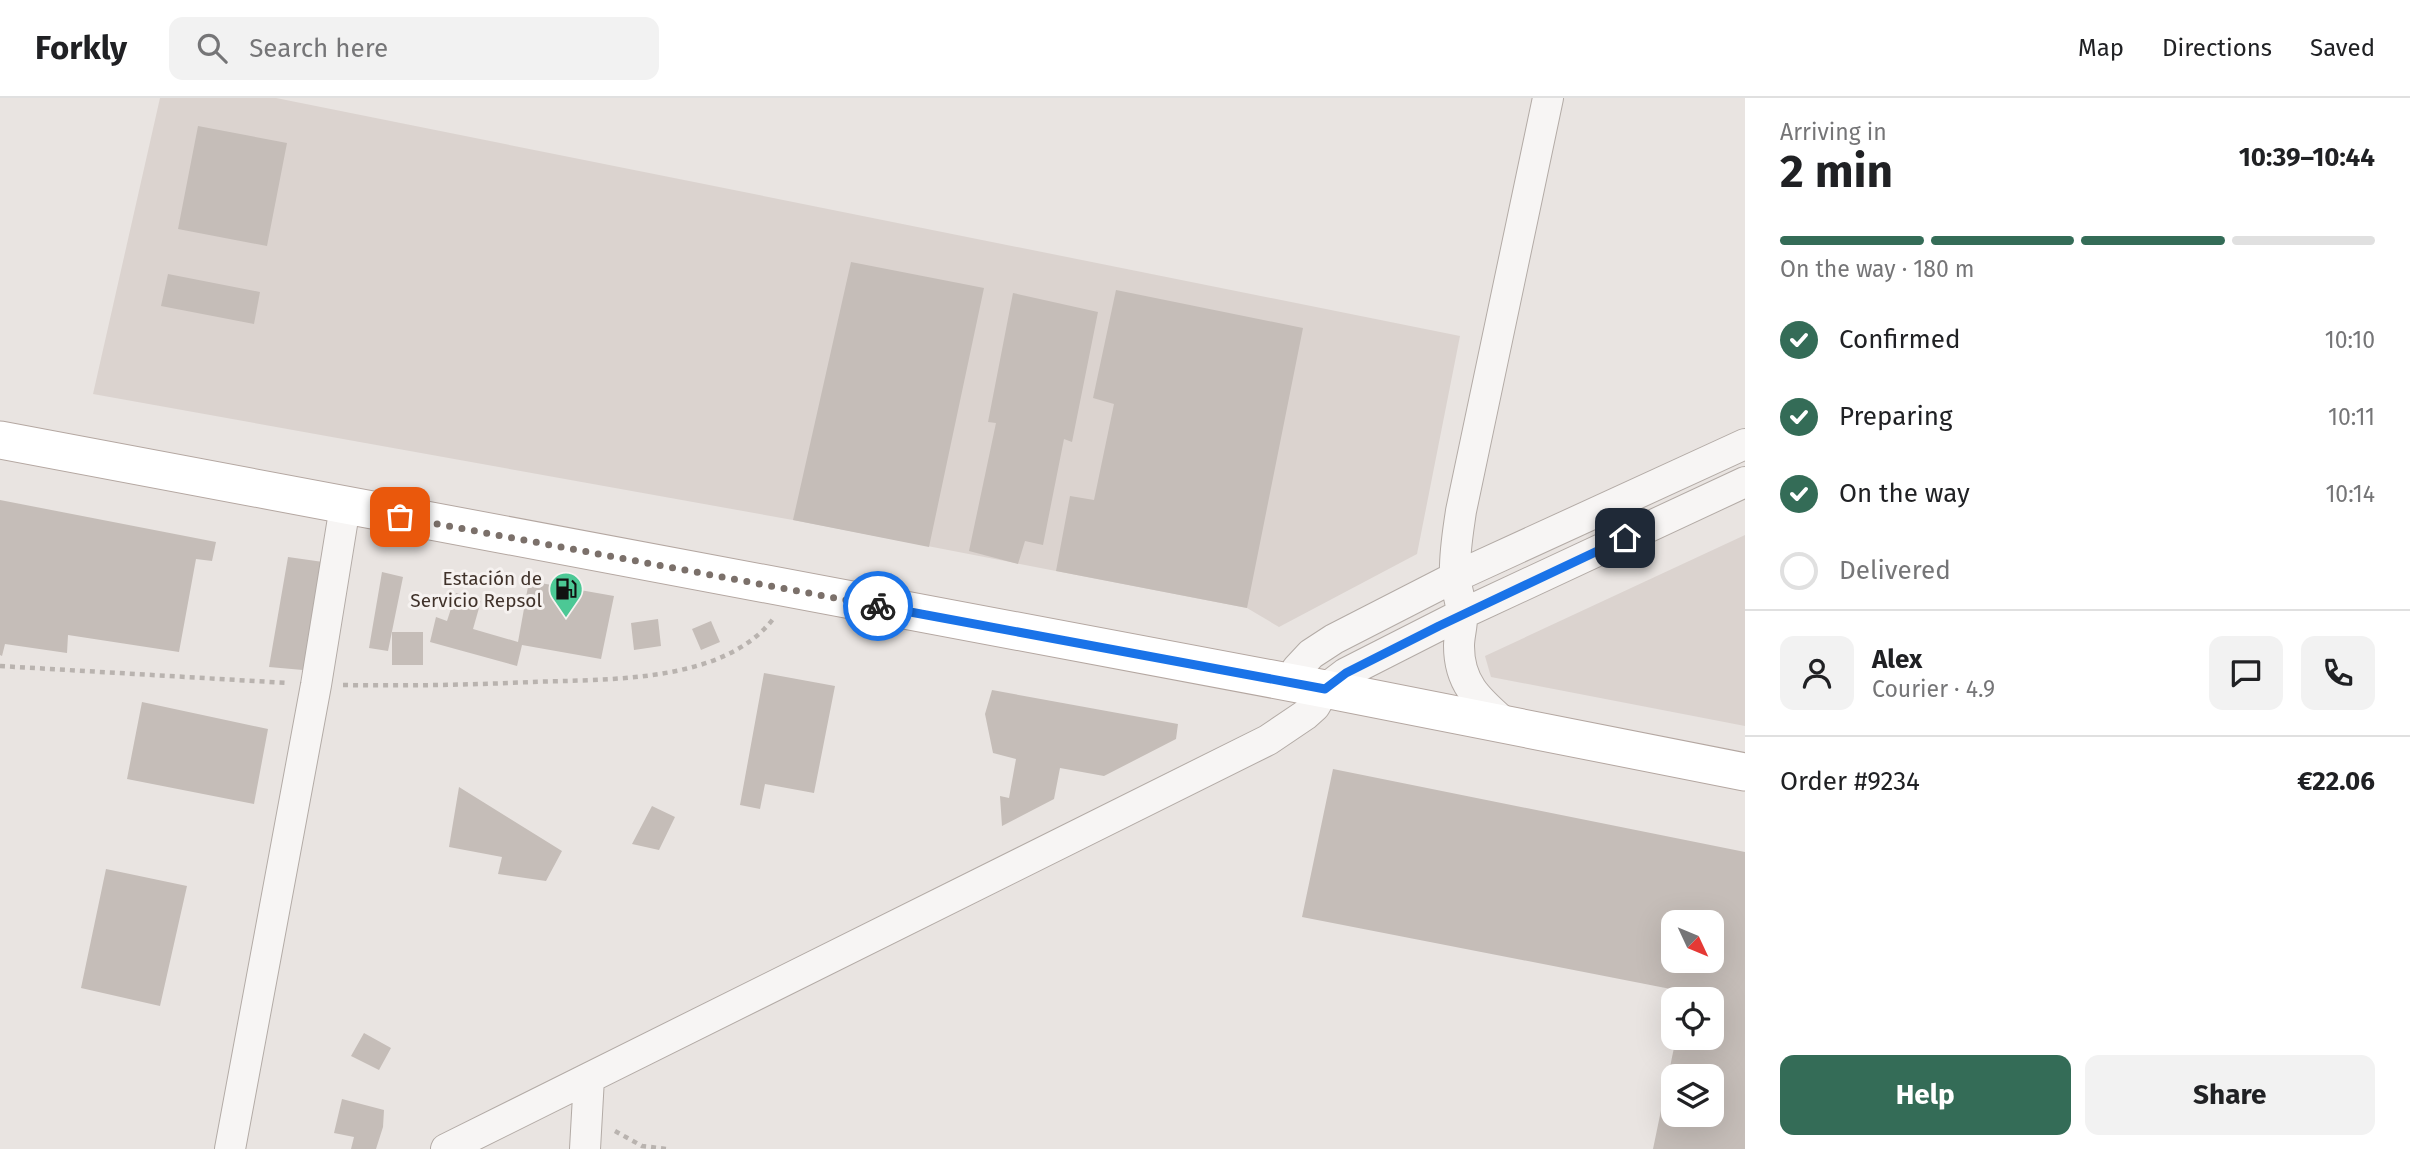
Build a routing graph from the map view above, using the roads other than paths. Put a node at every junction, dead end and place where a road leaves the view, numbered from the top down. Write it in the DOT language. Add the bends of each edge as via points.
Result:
graph roads {
  1 [pos="1548,98"];
  2 [pos="0,440"];
  3 [pos="1745,444"];
  4 [pos="1745,482"];
  5 [pos="345,506"];
  6 [pos="1455,577"];
  7 [pos="1462,614"];
  8 [pos="1309,687"];
  9 [pos="1508,726"];
  10 [pos="1745,772"];
  11 [pos="588,1091"];
  12 [pos="230,1149"];
  13 [pos="446,1149"];
  14 [pos="585,1149"];
  1 -- 6 [label="street" via="1461,511"];
  2 -- 5 [label="main road"];
  3 -- 6 [label="street"];
  4 -- 7 [label="street"];
  5 -- 8 [label="main road"];
  5 -- 12 [label="street"];
  6 -- 7 [label="street"];
  6 -- 8 [label="street" via="1311,654 1297,669"];
  7 -- 8 [label="street"];
  7 -- 9 [label="street" via="1459,644 1465,680"];
  8 -- 9 [label="main road"];
  8 -- 11 [label="street" via="1315,706 1268,740"];
  9 -- 10 [label="main road"];
  11 -- 13 [label="street"];
  11 -- 14 [label="street"];
}
